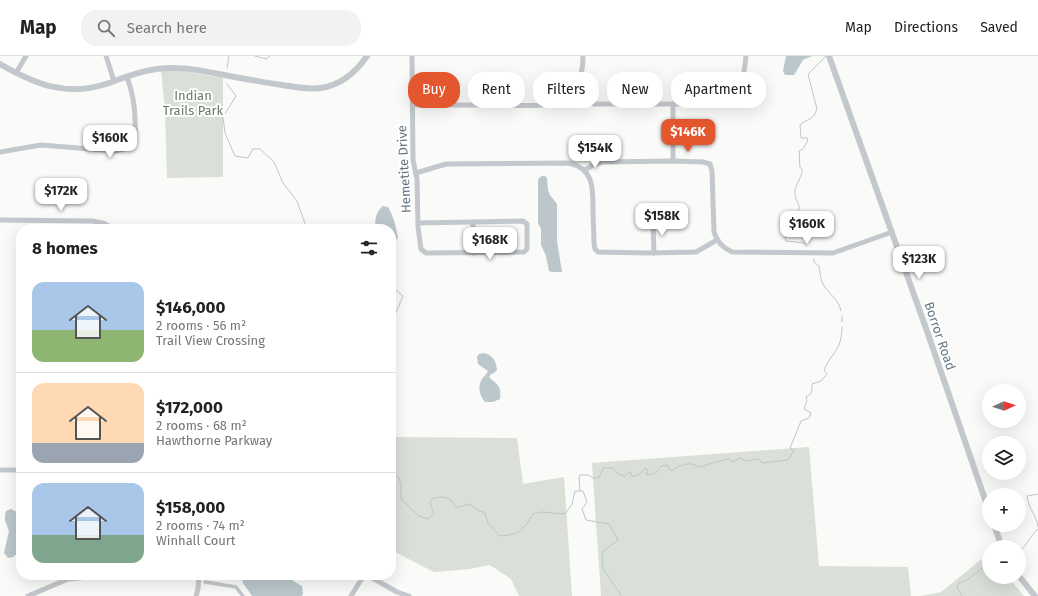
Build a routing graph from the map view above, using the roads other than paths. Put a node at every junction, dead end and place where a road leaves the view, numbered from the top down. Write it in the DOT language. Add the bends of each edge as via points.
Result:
graph roads {
  1 [pos="26,56"];
  2 [pos="106,56"];
  3 [pos="367,56"];
  4 [pos="412,56"];
  5 [pos="583,56"];
  6 [pos="746,56"];
  7 [pos="829,56"];
  8 [pos="0,64"];
  9 [pos="412,72"];
  10 [pos="582,72"];
  11 [pos="743,72"];
  12 [pos="16,73"];
  13 [pos="127,77"];
  14 [pos="114,81"];
  15 [pos="533,104"];
  16 [pos="599,104"];
  17 [pos="671,104"];
  18 [pos="460,105"];
  19 [pos="413,108"];
  20 [pos="673,108"];
  21 [pos="0,152"];
  22 [pos="673,161"];
  23 [pos="585,170"];
  24 [pos="416,173"];
  25 [pos="0,220"];
  26 [pos="653,221"];
  27 [pos="473,222"];
  28 [pos="418,223"];
  29 [pos="105,224"];
  30 [pos="892,232"];
  31 [pos="717,240"];
  32 [pos="474,253"];
  33 [pos="654,253"];
  34 [pos="0,470"];
  35 [pos="16,470"];
  36 [pos="982,491"];
  37 [pos="66,580"];
  38 [pos="198,580"];
  39 [pos="362,580"];
  40 [pos="374,580"];
  41 [pos="204,582"];
  42 [pos="1025,584"];
  43 [pos="28,596"];
  44 [pos="196,596"];
  45 [pos="244,596"];
  46 [pos="351,596"];
  47 [pos="409,596"];
  48 [pos="1034,596"];
  1 -- 12 [label="street"];
  2 -- 14 [label="street"];
  3 -- 13 [label="street" via="358,68 345,78 334,84 314,88 299,88 180,68 150,70"];
  4 -- 9 [label="street, Hemetite Drive"];
  5 -- 10 [label="street"];
  6 -- 11 [label="street"];
  7 -- 30 [label="street, Borror Road"];
  8 -- 12 [label="street"];
  12 -- 14 [label="street" via="59,88 94,87"];
  13 -- 14 [label="street"];
  13 -- 21 [label="street" via="135,105 136,132 133,142 125,149 115,151 41,145"];
  15 -- 18 [label="street"];
  16 -- 17 [label="street"];
  19 -- 24 [label="street, Hemetite Drive" via="413,160"];
  20 -- 22 [label="street"];
  22 -- 23 [label="street" via="603,162"];
  22 -- 31 [label="street" via="710,164 712,222"];
  23 -- 24 [label="street" via="568,163 458,163"];
  23 -- 33 [label="street" via="592,182 596,251"];
  24 -- 28 [label="street, Hemetite Drive"];
  25 -- 29 [label="street" via="92,221"];
  26 -- 33 [label="street"];
  27 -- 28 [label="street"];
  27 -- 32 [label="street"];
  27 -- 32 [label="street" via="523,221 528,237 527,249 524,252"];
  28 -- 32 [label="street, Hemetite Drive" via="419,247 426,254"];
  30 -- 31 [label="street" via="839,251 825,253 738,253 727,250"];
  30 -- 36 [label="street, Borror Road"];
  31 -- 33 [label="street" via="696,252"];
  34 -- 35 [label="street"];
  37 -- 43 [label="street"];
  38 -- 44 [label="street"];
  39 -- 46 [label="street"];
  40 -- 47 [label="street"];
  41 -- 45 [label="street" via="236,588"];
  42 -- 48 [label="street"];
}
